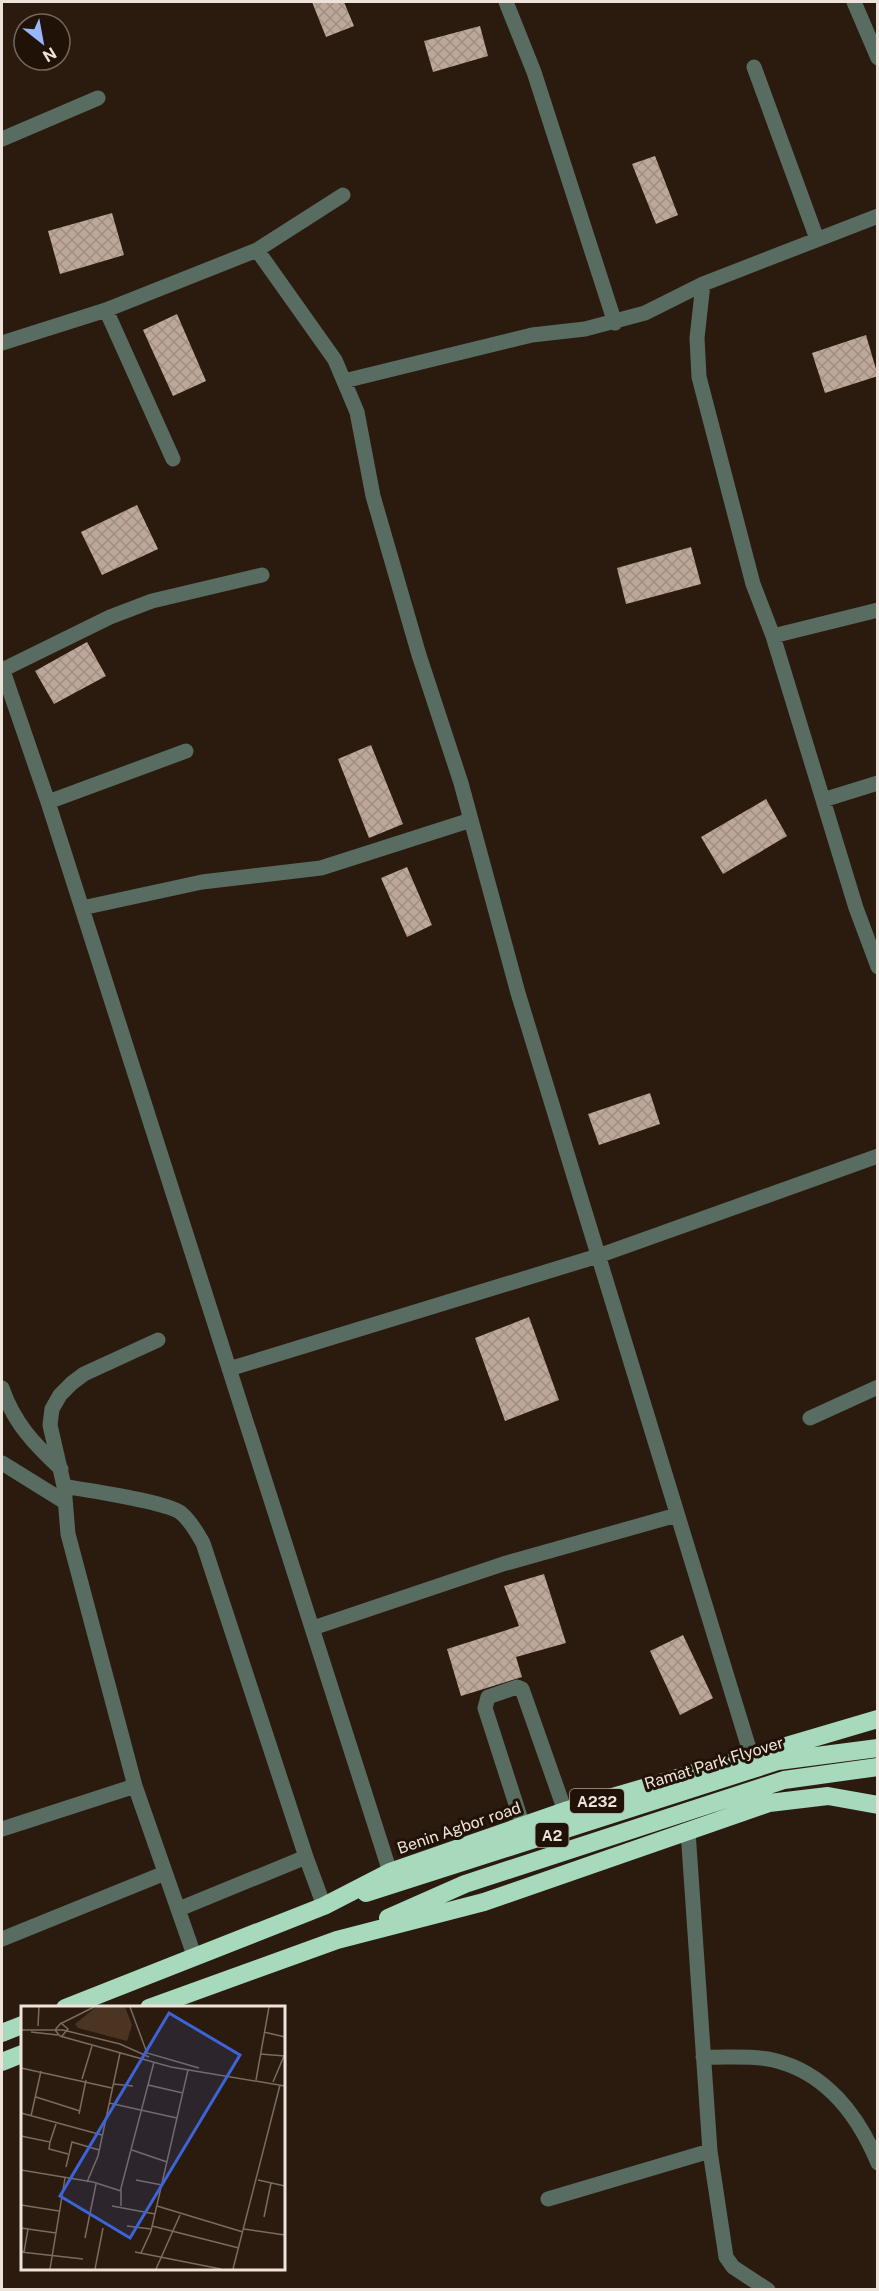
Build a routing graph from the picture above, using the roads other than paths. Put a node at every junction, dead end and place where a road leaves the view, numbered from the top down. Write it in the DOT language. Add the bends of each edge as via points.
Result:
graph roads {
  1 [pos="506,2"];
  2 [pos="854,2"];
  3 [pos="878,58"];
  4 [pos="754,68"];
  5 [pos="98,98"];
  6 [pos="2,139"];
  7 [pos="343,195"];
  8 [pos="878,216"];
  9 [pos="817,239"];
  10 [pos="257,250"];
  11 [pos="704,284"];
  12 [pos="106,309"];
  13 [pos="615,322"];
  14 [pos="2,343"];
  15 [pos="344,381"];
  16 [pos="173,459"];
  17 [pos="262,575"];
  18 [pos="878,610"];
  19 [pos="772,636"];
  20 [pos="2,669"];
  21 [pos="186,750"];
  22 [pos="878,783"];
  23 [pos="823,800"];
  24 [pos="48,802"];
  25 [pos="471,820"];
  26 [pos="82,908"];
  27 [pos="878,967"];
  28 [pos="878,1156"];
  29 [pos="598,1256"];
  30 [pos="158,1340"];
  31 [pos="229,1369"];
  32 [pos="878,1387"];
  33 [pos="2,1388"];
  34 [pos="810,1418"];
  35 [pos="2,1463"];
  36 [pos="61,1469"];
  37 [pos="64,1494"];
  38 [pos="677,1515"];
  39 [pos="313,1628"];
  40 [pos="878,1719"];
  41 [pos="878,1748"];
  42 [pos="751,1755"];
  43 [pos="878,1767"];
  44 [pos="135,1786"];
  45 [pos="878,1805"];
  46 [pos="566,1811"];
  47 [pos="524,1826"];
  48 [pos="2,1829"];
  49 [pos="688,1832"];
  50 [pos="306,1857"];
  51 [pos="390,1872"];
  52 [pos="165,1873"];
  53 [pos="324,1906"];
  54 [pos="178,1909"];
  55 [pos="2,1939"];
  56 [pos="337,1940"];
  57 [pos="194,1955"];
  58 [pos="67,2006"];
  59 [pos="152,2006"];
  60 [pos="21,2025"];
  61 [pos="2,2033"];
  62 [pos="21,2054"];
  63 [pos="703,2057"];
  64 [pos="2,2062"];
  65 [pos="710,2151"];
  66 [pos="878,2163"];
  67 [pos="548,2199"];
  68 [pos="768,2289"];
  1 -- 13 [label="street" via="534,72"];
  2 -- 3 [label="street"];
  4 -- 9 [label="street"];
  5 -- 6 [label="street"];
  7 -- 10 [label="street"];
  8 -- 9 [label="street"];
  9 -- 11 [label="street"];
  10 -- 12 [label="street"];
  10 -- 15 [label="street" via="335,360"];
  11 -- 13 [label="street" via="645,314"];
  11 -- 19 [label="street" via="697,338 699,377 753,584"];
  12 -- 14 [label="street"];
  12 -- 16 [label="street"];
  13 -- 15 [label="street" via="532,335"];
  15 -- 25 [label="street" via="357,412 373,496"];
  17 -- 20 [label="street" via="152,601"];
  18 -- 19 [label="street"];
  19 -- 23 [label="street"];
  20 -- 24 [label="street"];
  21 -- 24 [label="street"];
  22 -- 23 [label="street"];
  23 -- 27 [label="street"];
  24 -- 26 [label="street"];
  25 -- 26 [label="street" via="321,868 202,882"];
  25 -- 29 [label="street" via="518,993"];
  26 -- 31 [label="street"];
  28 -- 29 [label="street"];
  29 -- 31 [label="street"];
  29 -- 38 [label="street"];
  30 -- 36 [label="street" via="84,1374 60,1395 52,1409 50,1425"];
  31 -- 39 [label="street"];
  32 -- 34 [label="street"];
  33 -- 36 [label="street" via="29,1440"];
  35 -- 37 [label="street"];
  36 -- 37 [label="street"];
  37 -- 44 [label="street" via="68,1534"];
  37 -- 50 [label="street" via="159,1505 180,1512 194,1528 203,1543"];
  38 -- 39 [label="street" via="503,1564"];
  38 -- 42 [label="street"];
  39 -- 51 [label="street"];
  40 -- 42 [label="highway, Benin Agbor road / A232"];
  41 -- 53 [label="highway, Ramat Park Flyover / A2" via="778,1761"];
  42 -- 46 [label="highway, Benin Agbor road / A232"];
  43 -- 56 [label="highway, A2" via="784,1780 465,1884"];
  44 -- 48 [label="street"];
  44 -- 52 [label="street"];
  45 -- 49 [label="highway" via="828,1796 769,1803"];
  46 -- 47 [label="highway, Benin Agbor road / A232"];
  46 -- 47 [label="street" via="522,1689 517,1687 488,1697 485,1707"];
  47 -- 51 [label="highway, Benin Agbor road / A232"];
  49 -- 56 [label="highway" via="484,1902"];
  49 -- 63 [label="street"];
  50 -- 53 [label="street"];
  50 -- 54 [label="street"];
  51 -- 53 [label="highway, Benin Agbor road / A232"];
  52 -- 54 [label="street"];
  52 -- 55 [label="street"];
  53 -- 57 [label="highway, Benin Agbor road / A2"];
  54 -- 57 [label="street"];
  56 -- 59 [label="highway, A2"];
  57 -- 58 [label="highway, Benin Agbor road / A2"];
  60 -- 61 [label="highway"];
  62 -- 64 [label="highway"];
  63 -- 65 [label="street"];
  63 -- 66 [label="street" via="771,2059 808,2072 849,2110 866,2134"];
  65 -- 67 [label="street"];
  65 -- 68 [label="street" via="726,2257 733,2267"];
}
